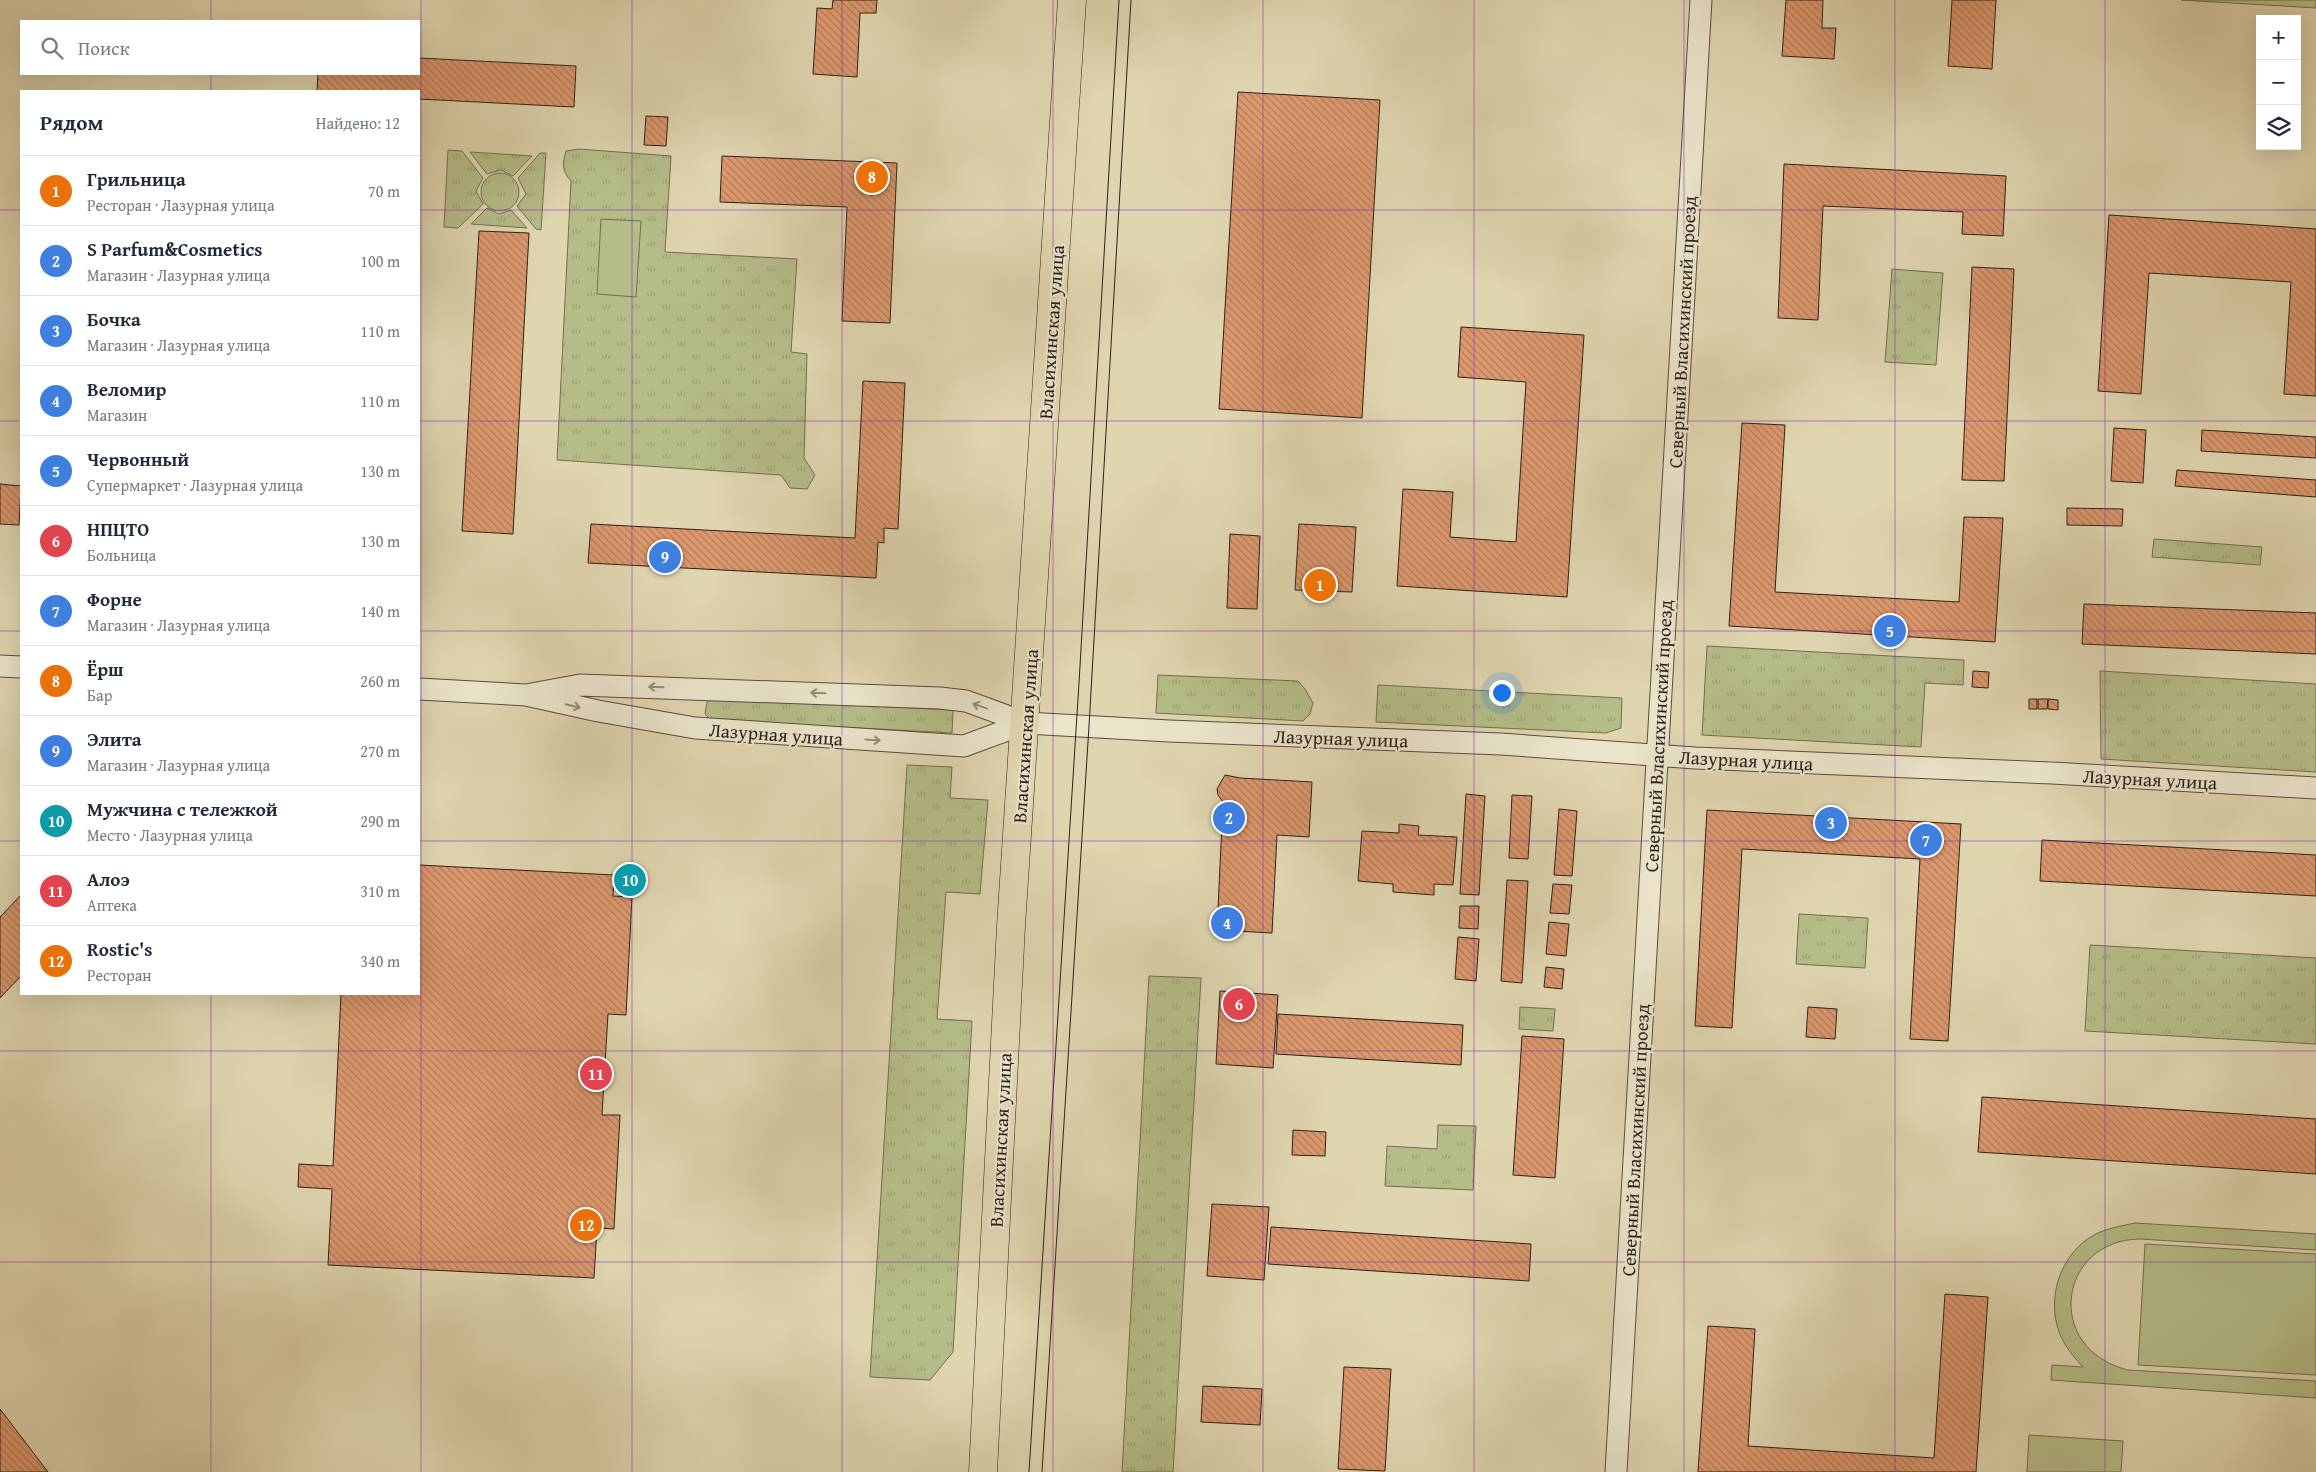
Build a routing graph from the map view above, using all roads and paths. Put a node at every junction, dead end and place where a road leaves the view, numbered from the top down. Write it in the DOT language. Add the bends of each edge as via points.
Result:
graph roads {
  1 [pos="1072,0"];
  2 [pos="1701,0"];
  3 [pos="0,666"];
  4 [pos="20,668"];
  5 [pos="420,689"];
  6 [pos="526,695"];
  7 [pos="1026,723"];
  8 [pos="1657,755"];
  9 [pos="2316,788"];
  10 [pos="983,1472"];
  11 [pos="1616,1472"];
  1 -- 7 [label="highway, Власихинская улица"];
  2 -- 8 [label="street, Северный Власихинский проезд"];
  3 -- 4 [label="street"];
  5 -- 6 [label="street, Лазурная улица"];
  7 -- 6 [label="street, Лазурная улица, one-way" via="966,701 940,698 589,685"];
  6 -- 7 [label="street, Лазурная улица, one-way" via="598,712 695,728 964,746"];
  7 -- 8 [label="street, Лазурная улица" via="1492,744"];
  7 -- 10 [label="highway, Власихинская улица" via="1011,926"];
  8 -- 9 [label="street, Лазурная улица"];
  8 -- 11 [label="street, Северный Власихинский проезд"];
}
